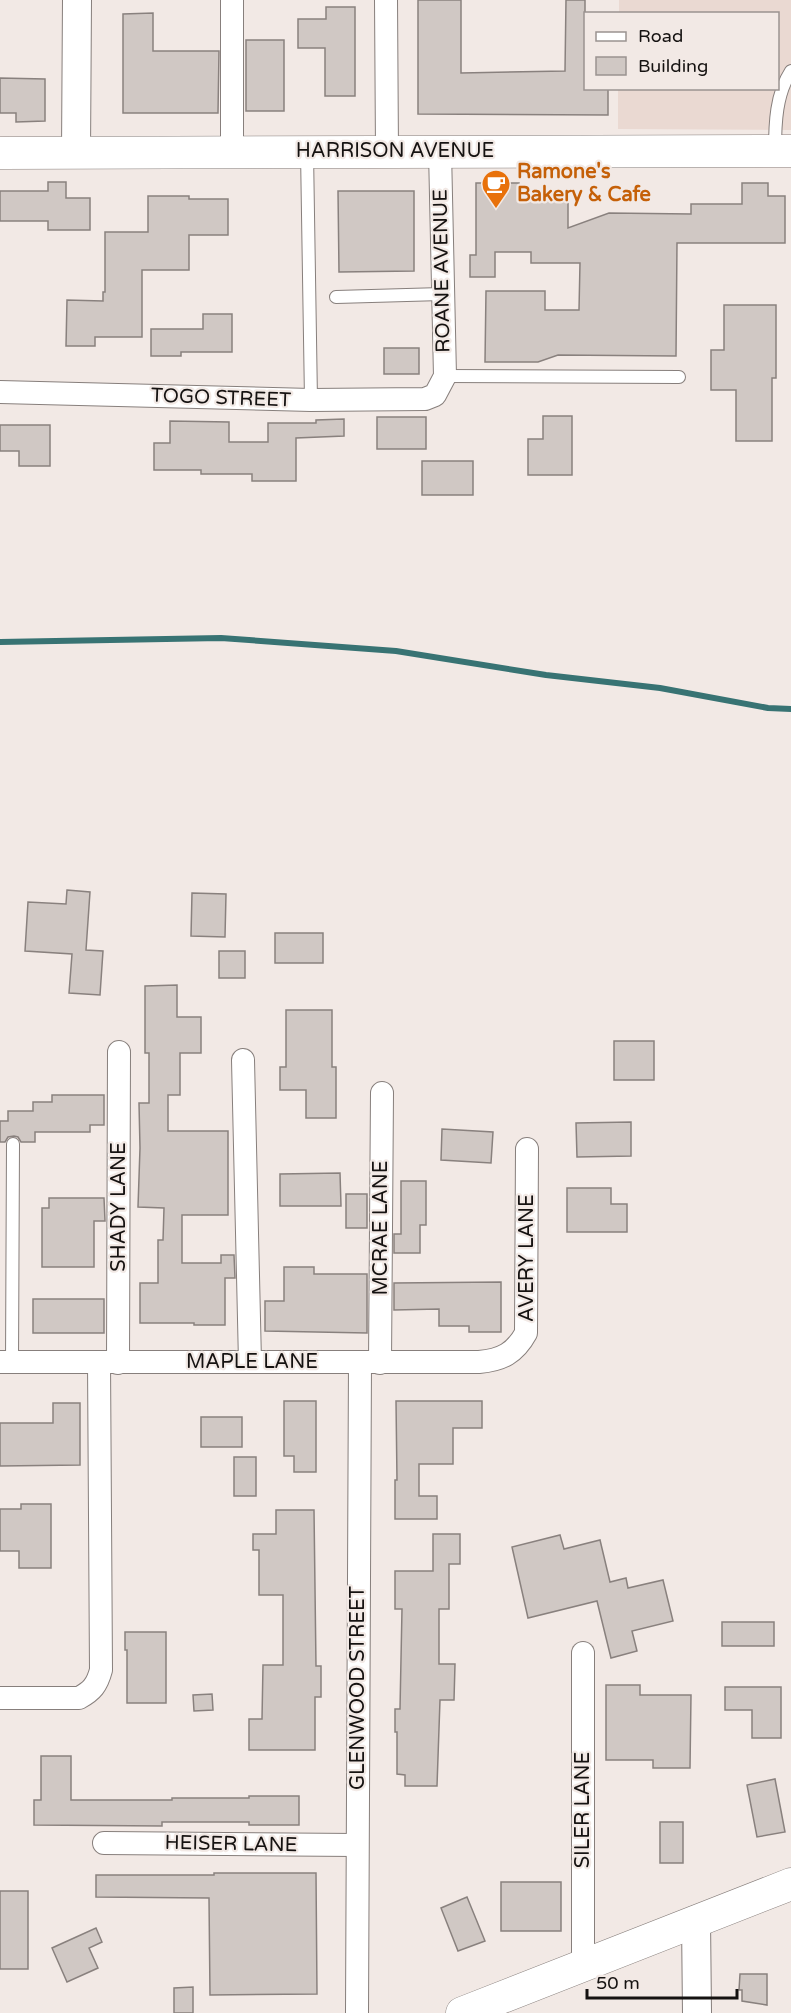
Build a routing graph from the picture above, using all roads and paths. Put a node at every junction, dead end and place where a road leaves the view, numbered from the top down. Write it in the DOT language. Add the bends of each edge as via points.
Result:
graph roads {
  1 [pos="77,0"];
  2 [pos="232,0"];
  3 [pos="386,0"];
  4 [pos="791,71"];
  5 [pos="783,150"];
  6 [pos="307,151"];
  7 [pos="387,151"];
  8 [pos="440,151"];
  9 [pos="76,152"];
  10 [pos="232,152"];
  11 [pos="0,153"];
  12 [pos="442,294"];
  13 [pos="336,297"];
  14 [pos="679,377"];
  15 [pos="442,383"];
  16 [pos="0,392"];
  17 [pos="311,400"];
  18 [pos="119,1052"];
  19 [pos="243,1060"];
  20 [pos="382,1093"];
  21 [pos="13,1144"];
  22 [pos="527,1149"];
  23 [pos="504,1357"];
  24 [pos="6,1362"];
  25 [pos="109,1362"];
  26 [pos="250,1362"];
  27 [pos="370,1362"];
  28 [pos="583,1653"];
  29 [pos="0,1698"];
  30 [pos="104,1843"];
  31 [pos="357,1845"];
  32 [pos="791,1884"];
  33 [pos="696,1920"];
  34 [pos="583,1966"];
  35 [pos="357,2013"];
  36 [pos="462,2013"];
  37 [pos="697,2013"];
  1 -- 9 [label="street"];
  2 -- 10 [label="street"];
  3 -- 7 [label="street"];
  4 -- 5 [label="lane" via="775,119"];
  5 -- 8 [label="main road, HARRISON AVENUE"];
  6 -- 7 [label="main road, HARRISON AVENUE"];
  6 -- 10 [label="main road, HARRISON AVENUE"];
  6 -- 17 [label="lane"];
  7 -- 8 [label="main road, HARRISON AVENUE"];
  8 -- 12 [label="street, ROANE AVENUE"];
  9 -- 10 [label="main road, HARRISON AVENUE"];
  9 -- 11 [label="main road, HARRISON AVENUE"];
  12 -- 13 [label="lane"];
  12 -- 15 [label="street, ROANE AVENUE"];
  14 -- 15 [label="lane"];
  15 -- 17 [label="street, TOGO STREET" via="435,395 425,399"];
  16 -- 17 [label="street, TOGO STREET"];
  18 -- 25 [label="street, SHADY LANE"];
  19 -- 26 [label="street"];
  20 -- 27 [label="street, MCRAE LANE"];
  21 -- 24 [label="lane"];
  22 -- 23 [label="street, AVERY LANE" via="526,1333"];
  23 -- 27 [label="street, MAPLE LANE" via="480,1362"];
  24 -- 25 [label="street, MAPLE LANE"];
  25 -- 26 [label="street, MAPLE LANE"];
  25 -- 29 [label="street, SHADY LANE" via="98,1683 79,1698"];
  26 -- 27 [label="street, MAPLE LANE"];
  27 -- 31 [label="street, GLENWOOD STREET"];
  28 -- 34 [label="street, SILER LANE"];
  30 -- 31 [label="street, HEISER LANE"];
  31 -- 35 [label="street, GLENWOOD STREET"];
  32 -- 33 [label="main road"];
  33 -- 34 [label="main road"];
  33 -- 37 [label="street"];
  34 -- 36 [label="main road"];
}
